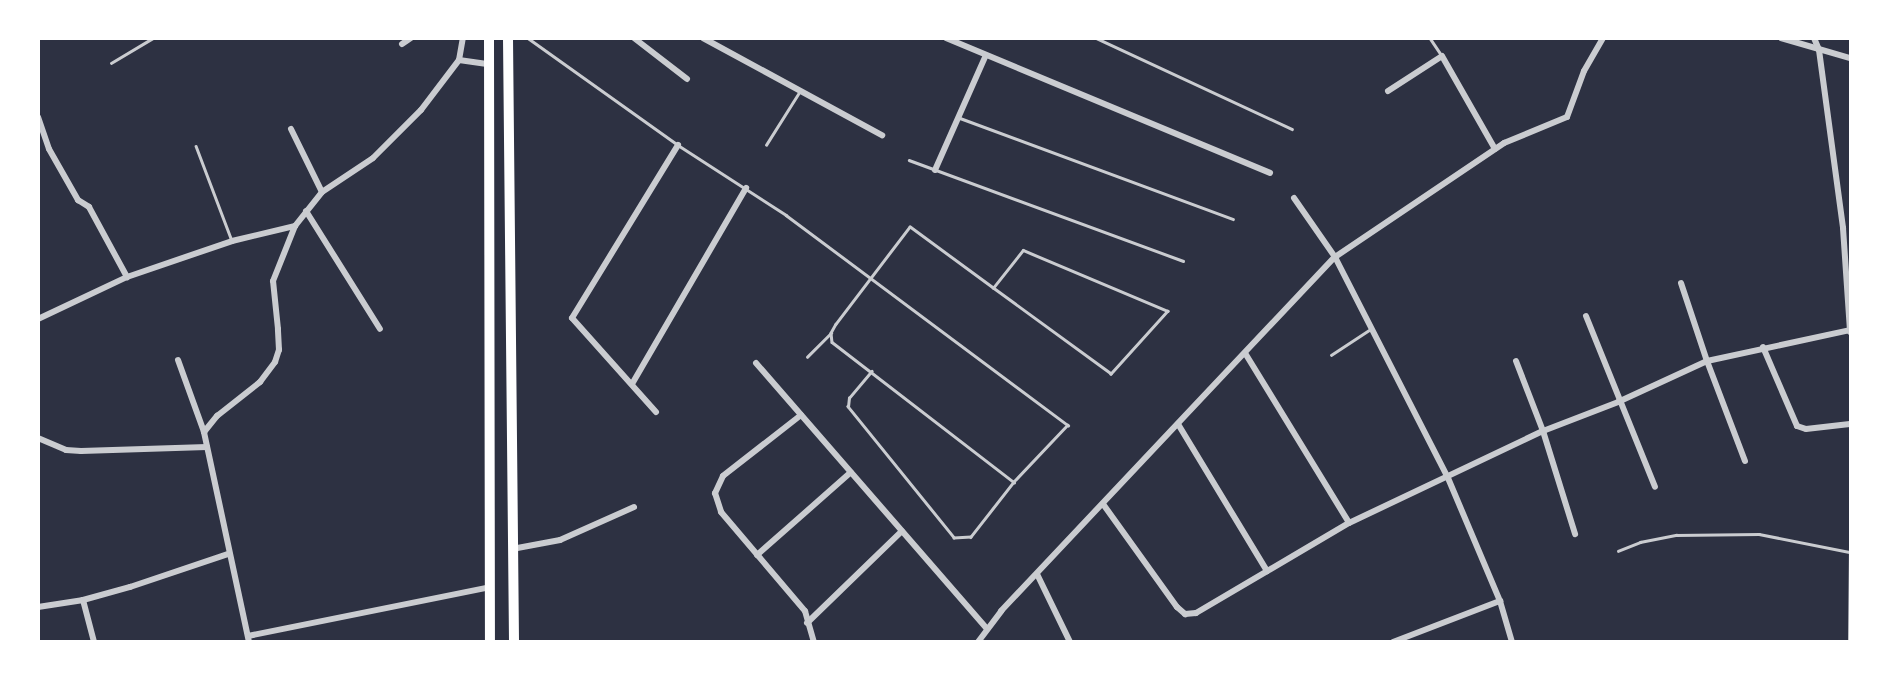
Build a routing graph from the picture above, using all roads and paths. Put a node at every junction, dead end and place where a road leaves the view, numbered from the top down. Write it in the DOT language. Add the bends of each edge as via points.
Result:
graph roads {
  1 [pos="153,38"];
  2 [pos="411,38"];
  3 [pos="463,38"];
  4 [pos="489,38"];
  5 [pos="508,38"];
  6 [pos="528,38"];
  7 [pos="634,38"];
  8 [pos="704,38"];
  9 [pos="946,38"];
  10 [pos="1096,38"];
  11 [pos="1430,38"];
  12 [pos="1604,38"];
  13 [pos="1782,38"];
  14 [pos="1814,38"];
  15 [pos="402,44"];
  16 [pos="1819,50"];
  17 [pos="1442,56"];
  18 [pos="985,57"];
  19 [pos="1850,58"];
  20 [pos="459,60"];
  21 [pos="111,63"];
  22 [pos="489,64"];
  23 [pos="687,79"];
  24 [pos="800,90"];
  25 [pos="1388,91"];
  26 [pos="38,117"];
  27 [pos="956,117"];
  28 [pos="292,129"];
  29 [pos="1292,130"];
  30 [pos="882,135"];
  31 [pos="678,145"];
  32 [pos="766,145"];
  33 [pos="196,146"];
  34 [pos="49,149"];
  35 [pos="1495,149"];
  36 [pos="38,153"];
  37 [pos="909,159"];
  38 [pos="935,170"];
  39 [pos="1270,173"];
  40 [pos="746,188"];
  41 [pos="322,192"];
  42 [pos="1294,198"];
  43 [pos="306,211"];
  44 [pos="1233,219"];
  45 [pos="295,226"];
  46 [pos="232,241"];
  47 [pos="1847,249"];
  48 [pos="1335,257"];
  49 [pos="1183,261"];
  50 [pos="871,276"];
  51 [pos="127,277"];
  52 [pos="1681,283"];
  53 [pos="993,288"];
  54 [pos="1586,316"];
  55 [pos="38,319"];
  56 [pos="380,328"];
  57 [pos="1372,328"];
  58 [pos="1850,331"];
  59 [pos="831,333"];
  60 [pos="1763,347"];
  61 [pos="1245,353"];
  62 [pos="1331,355"];
  63 [pos="807,357"];
  64 [pos="178,360"];
  65 [pos="1516,360"];
  66 [pos="1707,361"];
  67 [pos="756,363"];
  68 [pos="872,371"];
  69 [pos="632,384"];
  70 [pos="1618,402"];
  71 [pos="656,412"];
  72 [pos="801,415"];
  73 [pos="1178,424"];
  74 [pos="1850,424"];
  75 [pos="1543,431"];
  76 [pos="204,432"];
  77 [pos="38,438"];
  78 [pos="207,447"];
  79 [pos="1745,461"];
  80 [pos="851,472"];
  81 [pos="1448,478"];
  82 [pos="1014,482"];
  83 [pos="1655,487"];
  84 [pos="1103,503"];
  85 [pos="634,507"];
  86 [pos="1349,523"];
  87 [pos="902,531"];
  88 [pos="1575,534"];
  89 [pos="512,549"];
  90 [pos="1850,550"];
  91 [pos="1618,551"];
  92 [pos="228,554"];
  93 [pos="757,555"];
  94 [pos="1267,571"];
  95 [pos="1037,573"];
  96 [pos="490,587"];
  97 [pos="83,600"];
  98 [pos="1500,601"];
  99 [pos="38,607"];
  100 [pos="807,623"];
  101 [pos="987,629"];
  102 [pos="248,639"];
  103 [pos="94,642"];
  104 [pos="490,642"];
  105 [pos="514,642"];
  106 [pos="814,642"];
  107 [pos="978,642"];
  108 [pos="1070,642"];
  109 [pos="1393,642"];
  110 [pos="1512,642"];
  111 [pos="1849,642"];
  1 -- 21 [label="lane"];
  2 -- 15 [label="street"];
  3 -- 20 [label="street"];
  4 -- 22 [label="main road"];
  5 -- 89 [label="main road"];
  6 -- 31 [label="lane"];
  7 -- 23 [label="street"];
  8 -- 24 [label="street"];
  9 -- 18 [label="street"];
  10 -- 29 [label="lane"];
  11 -- 17 [label="lane"];
  12 -- 35 [label="street" via="1584,71 1567,117"];
  13 -- 16 [label="street"];
  14 -- 16 [label="street"];
  16 -- 19 [label="street"];
  16 -- 47 [label="street"];
  17 -- 25 [label="street"];
  17 -- 35 [label="street"];
  18 -- 27 [label="street"];
  18 -- 39 [label="street"];
  20 -- 22 [label="street"];
  20 -- 41 [label="street" via="394,138"];
  22 -- 96 [label="main road"];
  24 -- 30 [label="street"];
  24 -- 32 [label="lane"];
  26 -- 34 [label="street"];
  27 -- 38 [label="street"];
  27 -- 44 [label="lane"];
  28 -- 41 [label="street"];
  31 -- 40 [label="lane"];
  31 -- 69 [label="street" via="572,318"];
  33 -- 46 [label="lane"];
  34 -- 36 [label="street"];
  34 -- 51 [label="street" via="78,200 89,207"];
  35 -- 48 [label="street"];
  37 -- 38 [label="lane"];
  38 -- 49 [label="lane"];
  40 -- 50 [label="lane"];
  40 -- 69 [label="street"];
  41 -- 43 [label="street"];
  42 -- 48 [label="street"];
  43 -- 45 [label="street"];
  43 -- 56 [label="street"];
  45 -- 46 [label="street"];
  45 -- 76 [label="street" via="273,281 279,350 275,362 260,382"];
  46 -- 51 [label="street"];
  47 -- 58 [label="street"];
  48 -- 57 [label="street"];
  48 -- 61 [label="street"];
  50 -- 53 [label="lane" via="910,227"];
  50 -- 59 [label="lane"];
  50 -- 82 [label="lane" via="1068,425"];
  51 -- 55 [label="street"];
  52 -- 66 [label="street"];
  53 -- 53 [label="lane" via="1023,250 1168,311 1111,373"];
  54 -- 70 [label="street"];
  57 -- 62 [label="lane"];
  57 -- 81 [label="street"];
  58 -- 60 [label="street"];
  59 -- 63 [label="lane"];
  59 -- 68 [label="lane" via="832,342"];
  60 -- 66 [label="street"];
  60 -- 74 [label="street" via="1797,426"];
  61 -- 73 [label="street"];
  61 -- 86 [label="street"];
  64 -- 76 [label="street"];
  65 -- 75 [label="street"];
  66 -- 70 [label="street"];
  66 -- 79 [label="street"];
  67 -- 72 [label="street"];
  68 -- 82 [label="lane"];
  68 -- 82 [label="lane" via="849,398 848,407 949,534 961,540 971,537"];
  69 -- 71 [label="street"];
  70 -- 75 [label="street"];
  70 -- 83 [label="street"];
  72 -- 80 [label="street"];
  72 -- 93 [label="street" via="723,476 715,493 721,512"];
  73 -- 84 [label="street"];
  73 -- 94 [label="street"];
  75 -- 81 [label="street"];
  75 -- 88 [label="street"];
  76 -- 78 [label="street"];
  77 -- 78 [label="street" via="81,451"];
  78 -- 92 [label="street"];
  80 -- 87 [label="street"];
  80 -- 93 [label="street"];
  81 -- 86 [label="street"];
  81 -- 98 [label="street"];
  84 -- 94 [label="street" via="1185,614 1196,613"];
  84 -- 95 [label="street"];
  85 -- 89 [label="street" via="560,540"];
  86 -- 94 [label="street"];
  87 -- 100 [label="street"];
  87 -- 101 [label="street"];
  89 -- 105 [label="main road"];
  90 -- 91 [label="lane" via="1759,534 1676,535"];
  90 -- 111 [label="lane"];
  92 -- 97 [label="street"];
  92 -- 102 [label="street"];
  93 -- 100 [label="street" via="805,611"];
  95 -- 101 [label="street"];
  95 -- 108 [label="street"];
  96 -- 102 [label="street"];
  96 -- 104 [label="main road"];
  97 -- 99 [label="street"];
  97 -- 103 [label="street"];
  98 -- 109 [label="street"];
  98 -- 110 [label="street"];
  100 -- 106 [label="street"];
  101 -- 107 [label="street"];
}
